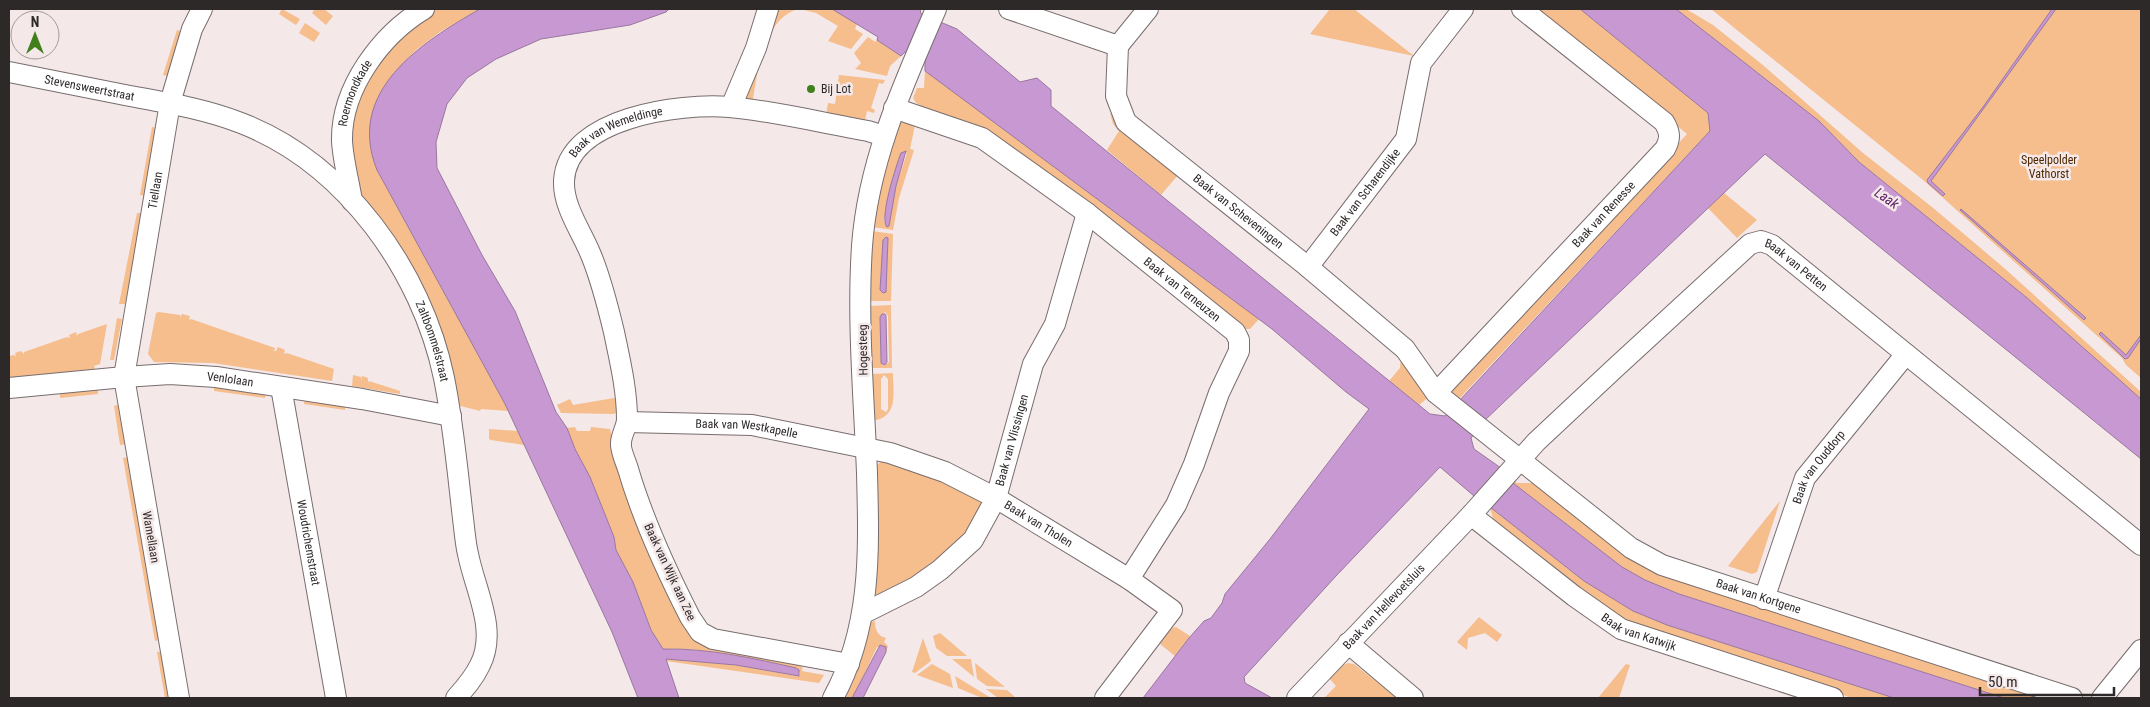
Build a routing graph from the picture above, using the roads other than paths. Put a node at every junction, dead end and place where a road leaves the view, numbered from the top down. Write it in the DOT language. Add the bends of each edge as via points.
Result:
graph roads {
  1 [pos="202,9"];
  2 [pos="424,9"];
  3 [pos="768,9"];
  4 [pos="936,9"];
  5 [pos="1009,9"];
  6 [pos="1148,9"];
  7 [pos="1462,9"];
  8 [pos="1522,9"];
  9 [pos="1118,46"];
  10 [pos="9,72"];
  11 [pos="170,103"];
  12 [pos="731,107"];
  13 [pos="894,108"];
  14 [pos="884,136"];
  15 [pos="352,201"];
  16 [pos="1088,212"];
  17 [pos="1308,266"];
  18 [pos="1906,354"];
  19 [pos="124,377"];
  20 [pos="281,387"];
  21 [pos="9,388"];
  22 [pos="1436,393"];
  23 [pos="451,416"];
  24 [pos="627,422"];
  25 [pos="866,447"];
  26 [pos="1521,460"];
  27 [pos="996,498"];
  28 [pos="1471,515"];
  29 [pos="2141,545"];
  30 [pos="1129,579"];
  31 [pos="1764,599"];
  32 [pos="864,613"];
  33 [pos="1348,643"];
  34 [pos="2141,650"];
  35 [pos="849,664"];
  36 [pos="178,698"];
  37 [pos="336,698"];
  38 [pos="456,698"];
  39 [pos="833,698"];
  40 [pos="1105,698"];
  41 [pos="1297,698"];
  42 [pos="1413,698"];
  43 [pos="1834,698"];
  44 [pos="2072,698"];
  45 [pos="2102,698"];
  1 -- 11 [label="street, Tiellaan" via="192,29"];
  2 -- 15 [label="street, Roermondkade" via="382,45 368,62 346,107 342,140"];
  3 -- 12 [label="street" via="756,48"];
  4 -- 13 [label="street, Hogesteeg"];
  5 -- 9 [label="street"];
  6 -- 9 [label="street"];
  7 -- 17 [label="street, Baak van Scharendijke" via="1421,63 1406,139"];
  8 -- 22 [label="street, Baak van Renesse" via="1664,122 1670,131 1670,141"];
  9 -- 17 [label="street, Baak van Scheveningen" via="1116,96 1126,122"];
  10 -- 11 [label="street, Stevensweertstraat"];
  11 -- 15 [label="street, Zaltbommelstraat" via="243,124 286,146 325,174"];
  11 -- 19 [label="street, Tiellaan"];
  12 -- 14 [label="street, Baak van Wemeldinge"];
  12 -- 24 [label="street, Baak van Wemeldinge" via="690,108 637,117 587,139 567,166 564,189 592,257 613,329 624,379"];
  13 -- 14 [label="street, Hogesteeg"];
  13 -- 16 [label="street, Baak van Terneuzen" via="982,138"];
  14 -- 25 [label="street, Hogesteeg" via="870,189 862,245"];
  15 -- 23 [label="street, Zaltbommelstraat" via="394,254 424,311 444,375"];
  16 -- 27 [label="street, Baak van Vlissingen" via="1055,324 1033,364"];
  16 -- 30 [label="street, Baak van Terneuzen" via="1227,324 1239,340 1239,351 1219,393 1176,505"];
  17 -- 22 [label="street, Baak van Scheveningen" via="1405,348"];
  18 -- 26 [label="street, Baak van Petten" via="1772,245 1761,240 1750,244 1614,368"];
  18 -- 29 [label="street, Baak van Petten"];
  18 -- 31 [label="street, Baak van Ouddorp" via="1805,478"];
  19 -- 20 [label="street, Venlolaan" via="170,374"];
  19 -- 21 [label="street, Venlolaan"];
  19 -- 36 [label="street, Wamellaan"];
  20 -- 23 [label="street, Venlolaan"];
  20 -- 37 [label="street, Woudrichemstraat"];
  22 -- 26 [label="street, Baak van Kortgene"];
  23 -- 38 [label="street, Zaltbommelstraat" via="468,554 486,618 487,640 481,664"];
  24 -- 25 [label="street, Baak van Westkapelle" via="752,426"];
  24 -- 35 [label="street, Baak van Wijk aan Zee" via="620,443 638,501 676,590 700,632 713,639"];
  25 -- 27 [label="street, Baak van Tholen" via="945,472"];
  25 -- 32 [label="street, Hogesteeg" via="868,520"];
  26 -- 28 [label="street, Baak van Petten"];
  26 -- 31 [label="street, Baak van Kortgene" via="1631,548 1662,565"];
  27 -- 30 [label="street, Baak van Tholen"];
  27 -- 32 [label="street, Baak van Vlissingen" via="973,540 940,570 916,588"];
  28 -- 33 [label="street, Baak van Hellevoetsluis"];
  28 -- 43 [label="street, Baak van Katwijk" via="1621,629"];
  30 -- 40 [label="street, Baak van Tholen" via="1172,610"];
  31 -- 44 [label="street, Baak van Kortgene"];
  32 -- 35 [label="street, Hogesteeg"];
  33 -- 41 [label="street, Baak van Hellevoetsluis"];
  33 -- 42 [label="street"];
  34 -- 45 [label="street"];
  35 -- 39 [label="street, Hogesteeg"];
}
